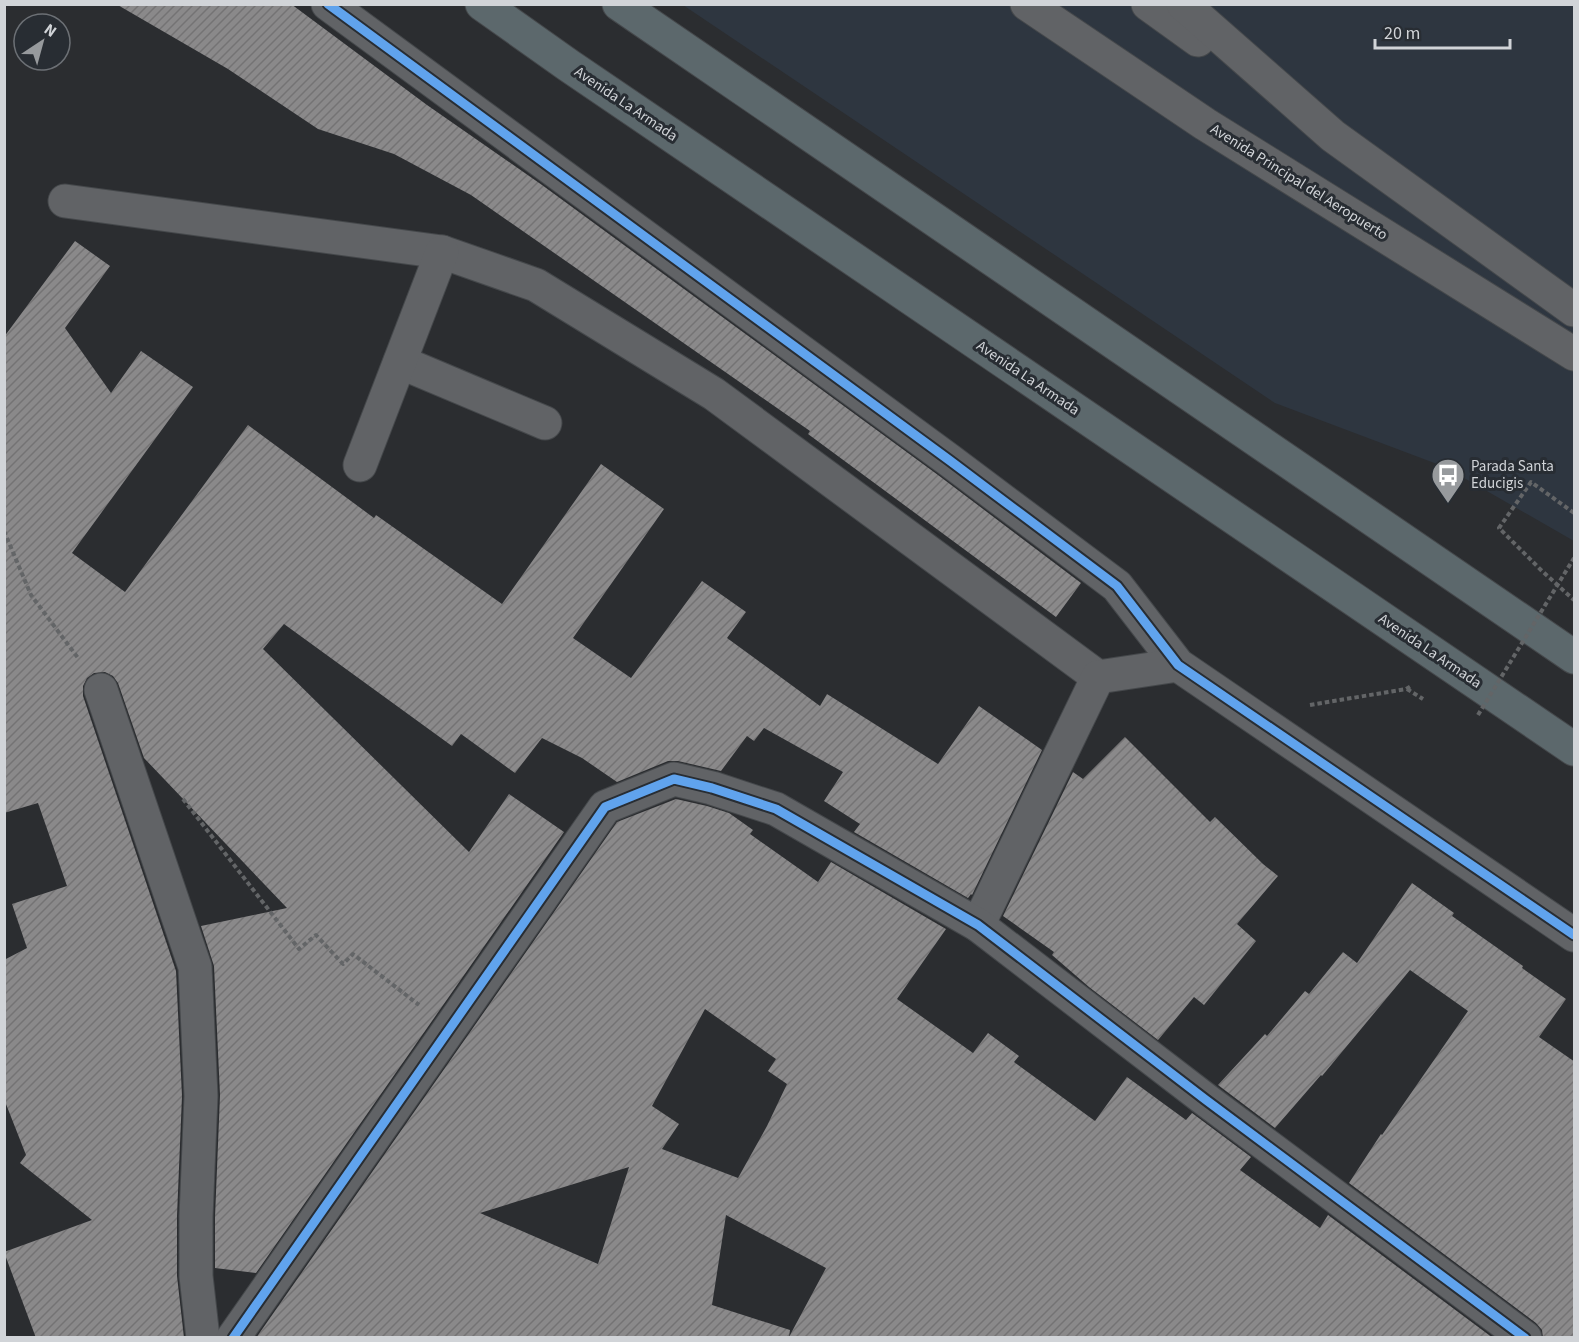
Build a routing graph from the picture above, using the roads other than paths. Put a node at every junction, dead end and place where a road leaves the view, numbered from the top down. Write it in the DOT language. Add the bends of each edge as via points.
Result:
graph roads {
  1 [pos="328,4"];
  2 [pos="482,4"];
  3 [pos="619,4"];
  4 [pos="1027,4"];
  5 [pos="1148,4"];
  6 [pos="1183,4"];
  7 [pos="1333,136"];
  8 [pos="65,201"];
  9 [pos="442,252"];
  10 [pos="1575,310"];
  11 [pos="1575,354"];
  12 [pos="400,362"];
  13 [pos="545,423"];
  14 [pos="360,465"];
  15 [pos="1575,657"];
  16 [pos="1178,665"];
  17 [pos="1098,677"];
  18 [pos="101,690"];
  19 [pos="1575,749"];
  20 [pos="978,925"];
  21 [pos="1575,935"];
  22 [pos="203,1338"];
  23 [pos="233,1338"];
  24 [pos="1526,1338"];
  1 -- 16 [label="street" via="1117,586"];
  2 -- 19 [label="main road, Avenida La Armada"];
  3 -- 15 [label="main road"];
  4 -- 11 [label="street, Avenida Principal del Aeropuerto" via="1205,124"];
  5 -- 7 [label="street"];
  6 -- 7 [label="street"];
  7 -- 10 [label="street"];
  8 -- 9 [label="street"];
  9 -- 12 [label="street"];
  9 -- 17 [label="street" via="536,285 714,394"];
  12 -- 13 [label="street"];
  12 -- 14 [label="street"];
  16 -- 17 [label="street"];
  16 -- 21 [label="street"];
  17 -- 20 [label="street"];
  18 -- 22 [label="street" via="195,967 201,1096 196,1276"];
  20 -- 23 [label="street" via="776,809 712,788 674,779 605,807"];
  20 -- 24 [label="street"];
}
